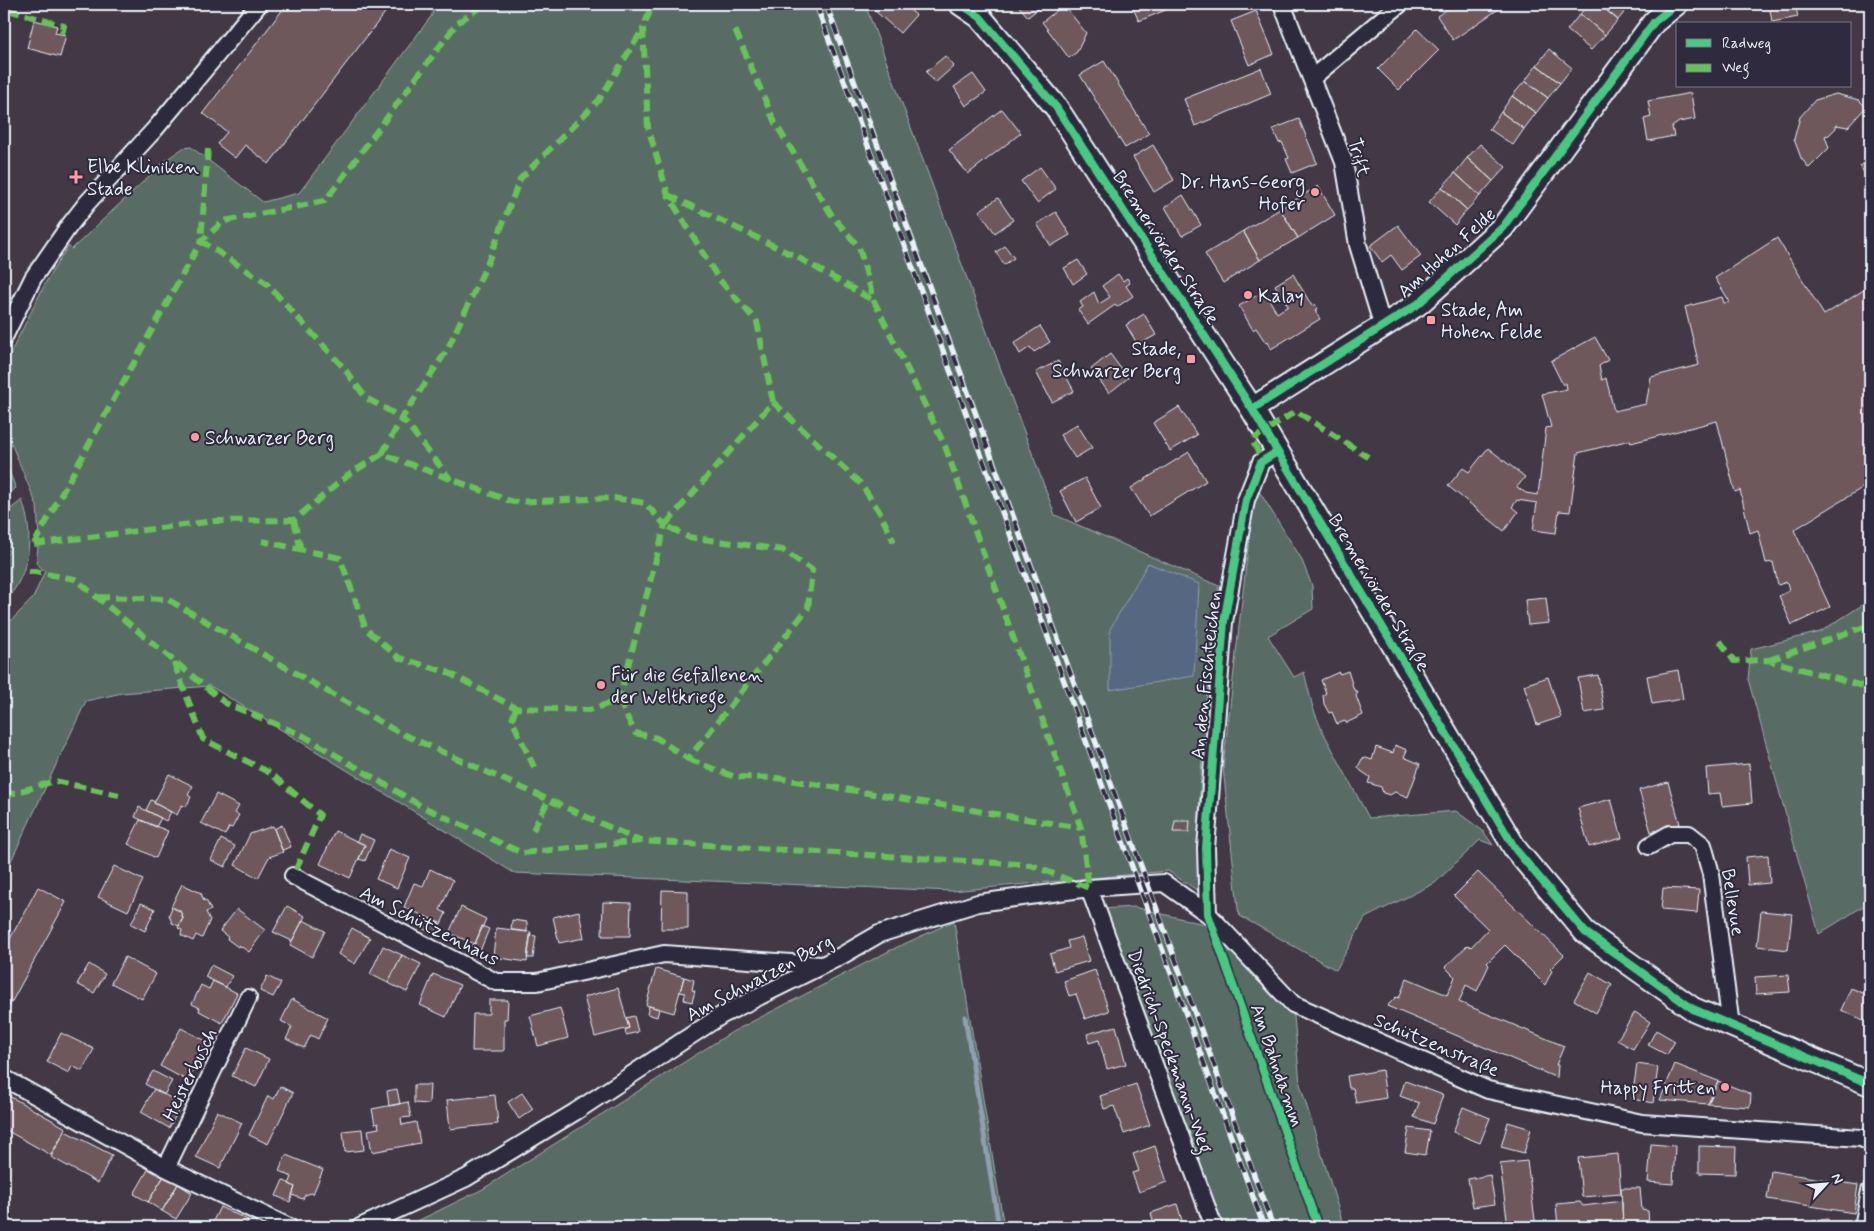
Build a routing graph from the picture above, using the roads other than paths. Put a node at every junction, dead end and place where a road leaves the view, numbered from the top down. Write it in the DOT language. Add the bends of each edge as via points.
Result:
graph roads {
  1 [pos="259,4"];
  2 [pos="961,4"];
  3 [pos="1282,4"];
  4 [pos="1400,4"];
  5 [pos="1676,4"];
  6 [pos="1312,78"];
  7 [pos="1383,327"];
  8 [pos="4,337"];
  9 [pos="1252,409"];
  10 [pos="1269,457"];
  11 [pos="1649,846"];
  12 [pos="293,876"];
  13 [pos="1089,888"];
  14 [pos="1208,914"];
  15 [pos="822,965"];
  16 [pos="248,998"];
  17 [pos="1731,1026"];
  18 [pos="4,1078"];
  19 [pos="1870,1084"];
  20 [pos="1870,1142"];
  21 [pos="166,1168"];
  22 [pos="1870,1191"];
  23 [pos="289,1227"];
  24 [pos="360,1227"];
  25 [pos="1214,1227"];
  26 [pos="1863,1227"];
  1 -- 8 [label="street" via="69,226 33,278"];
  2 -- 9 [label="main road, Bremervörder Straße" via="980,17 1056,107"];
  3 -- 6 [label="street, Trift"];
  4 -- 6 [label="street"];
  5 -- 7 [label="main road, Am Hohen Felde" via="1654,22 1503,228 1418,304"];
  6 -- 7 [label="street, Trift" via="1344,162 1358,245"];
  7 -- 9 [label="main road, Am Hohen Felde"];
  9 -- 10 [label="main road, Bremervörder Straße"];
  10 -- 14 [label="street, An den Fischteichen" via="1246,500 1224,622 1206,848"];
  10 -- 17 [label="main road, Bremervörder Straße" via="1516,850 1585,932 1693,1010"];
  11 -- 17 [label="street, Bellevue" via="1670,834 1689,834 1703,845 1711,874"];
  12 -- 15 [label="street, Am Schützenhaus" via="496,982 538,982 664,954"];
  13 -- 14 [label="street, Am Schwarzen Berg" via="1164,884"];
  13 -- 15 [label="street, Am Schwarzen Berg" via="978,903 879,934"];
  13 -- 25 [label="street, Diedrich-Speckmann-Weg"];
  14 -- 20 [label="street, Schützenstraße" via="1293,1004 1488,1090 1642,1123 1861,1138"];
  15 -- 24 [label="street, Am Schwarzen Berg" via="722,1015 575,1112 466,1178"];
  16 -- 21 [label="street, Heisterbusch"];
  17 -- 19 [label="main road, Bremervörder Straße"];
  18 -- 21 [label="street"];
  21 -- 23 [label="street"];
  22 -- 26 [label="street"];
}
